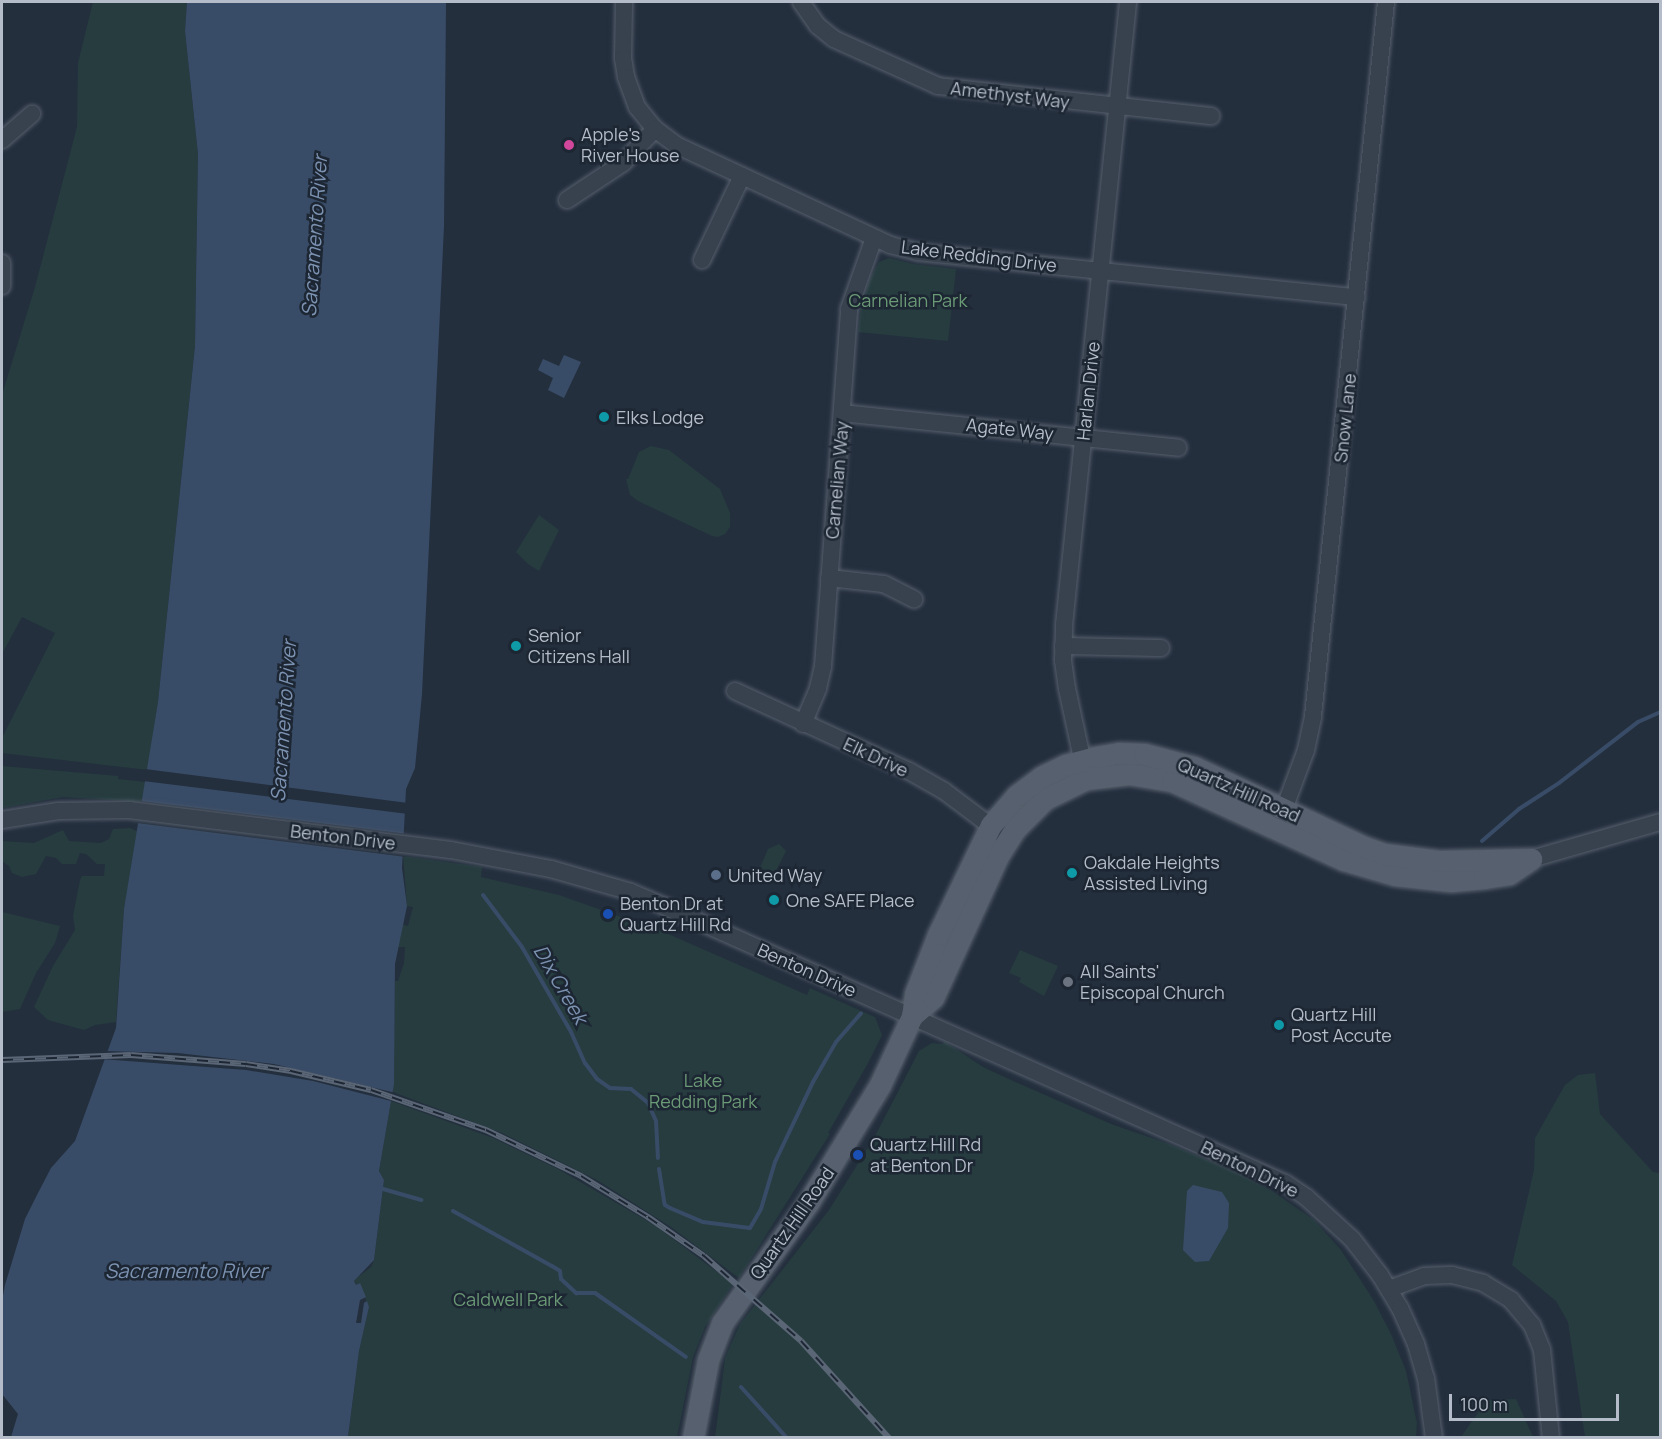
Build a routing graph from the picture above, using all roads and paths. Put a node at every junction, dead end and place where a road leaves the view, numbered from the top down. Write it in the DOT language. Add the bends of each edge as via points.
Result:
graph roads {
  1 [pos="624,2"];
  2 [pos="801,2"];
  3 [pos="1128,2"];
  4 [pos="1386,2"];
  5 [pos="1117,107"];
  6 [pos="32,114"];
  7 [pos="1211,116"];
  8 [pos="655,129"];
  9 [pos="2,140"];
  10 [pos="742,176"];
  11 [pos="567,200"];
  12 [pos="874,238"];
  13 [pos="702,260"];
  14 [pos="1100,271"];
  15 [pos="1357,297"];
  16 [pos="842,413"];
  17 [pos="1084,437"];
  18 [pos="1178,448"];
  19 [pos="829,578"];
  20 [pos="914,599"];
  21 [pos="1063,646"];
  22 [pos="1161,648"];
  23 [pos="735,691"];
  24 [pos="803,724"];
  25 [pos="1085,769"];
  26 [pos="1285,808"];
  27 [pos="2,820"];
  28 [pos="1660,822"];
  29 [pos="991,825"];
  30 [pos="1276,829"];
  31 [pos="1007,839"];
  32 [pos="1531,859"];
  33 [pos="912,1016"];
  34 [pos="1389,1288"];
  35 [pos="693,1437"];
  36 [pos="1434,1437"];
  37 [pos="1551,1437"];
  1 -- 8 [label="street, Lake Redding Drive" via="626,77 637,107"];
  2 -- 5 [label="street, Amethyst Way" via="812,19 834,39 932,84"];
  3 -- 5 [label="street, Harlan Drive"];
  4 -- 15 [label="street, Snow Lane"];
  5 -- 7 [label="street, Amethyst Way"];
  5 -- 14 [label="street, Harlan Drive"];
  6 -- 9 [label="street"];
  8 -- 10 [label="street, Lake Redding Drive" via="676,145"];
  8 -- 11 [label="street" via="608,175"];
  10 -- 12 [label="street, Lake Redding Drive"];
  10 -- 13 [label="street"];
  12 -- 14 [label="street, Lake Redding Drive" via="918,252"];
  12 -- 16 [label="street, Carnelian Way" via="850,301"];
  14 -- 15 [label="street, Lake Redding Drive"];
  14 -- 17 [label="street, Harlan Drive"];
  15 -- 26 [label="street, Snow Lane" via="1313,716 1306,750"];
  16 -- 17 [label="street, Agate Way"];
  16 -- 19 [label="street, Carnelian Way"];
  17 -- 18 [label="street, Agate Way"];
  17 -- 21 [label="street, Harlan Drive"];
  19 -- 20 [label="street" via="884,584"];
  19 -- 24 [label="street, Carnelian Way" via="821,676"];
  21 -- 22 [label="street"];
  21 -- 25 [label="street, Harlan Drive" via="1069,702"];
  23 -- 24 [label="street, Elk Drive"];
  24 -- 29 [label="street, Elk Drive" via="909,771"];
  25 -- 26 [label="main road, Quartz Hill Road" via="1119,753 1162,757"];
  25 -- 29 [label="main road, Quartz Hill Road" via="1066,765 1041,777 1016,796"];
  25 -- 30 [label="main road, Quartz Hill Road" via="1164,779"];
  25 -- 31 [label="main road, Quartz Hill Road" via="1045,799"];
  26 -- 30 [label="street, Snow Lane"];
  26 -- 32 [label="main road, Quartz Hill Road" via="1384,854 1439,861"];
  27 -- 33 [label="street, Benton Drive" via="45,812 143,811 451,850 551,869 631,892"];
  28 -- 32 [label="street, Quartz Hill Road"];
  29 -- 31 [label="street, Elk Drive"];
  29 -- 33 [label="main road, Quartz Hill Road" via="923,971"];
  30 -- 32 [label="main road, Quartz Hill Road" via="1362,866 1408,878 1451,881 1502,876"];
  31 -- 33 [label="main road, Quartz Hill Road" via="933,998"];
  33 -- 34 [label="street, Benton Drive" via="1285,1183 1352,1239"];
  33 -- 35 [label="main road, Quartz Hill Road" via="880,1085 841,1152 722,1323 708,1360"];
  34 -- 36 [label="street, Benton Drive" via="1424,1370"];
  34 -- 37 [label="street" via="1424,1276 1452,1275 1483,1283 1511,1300 1532,1325 1542,1350"];
}
